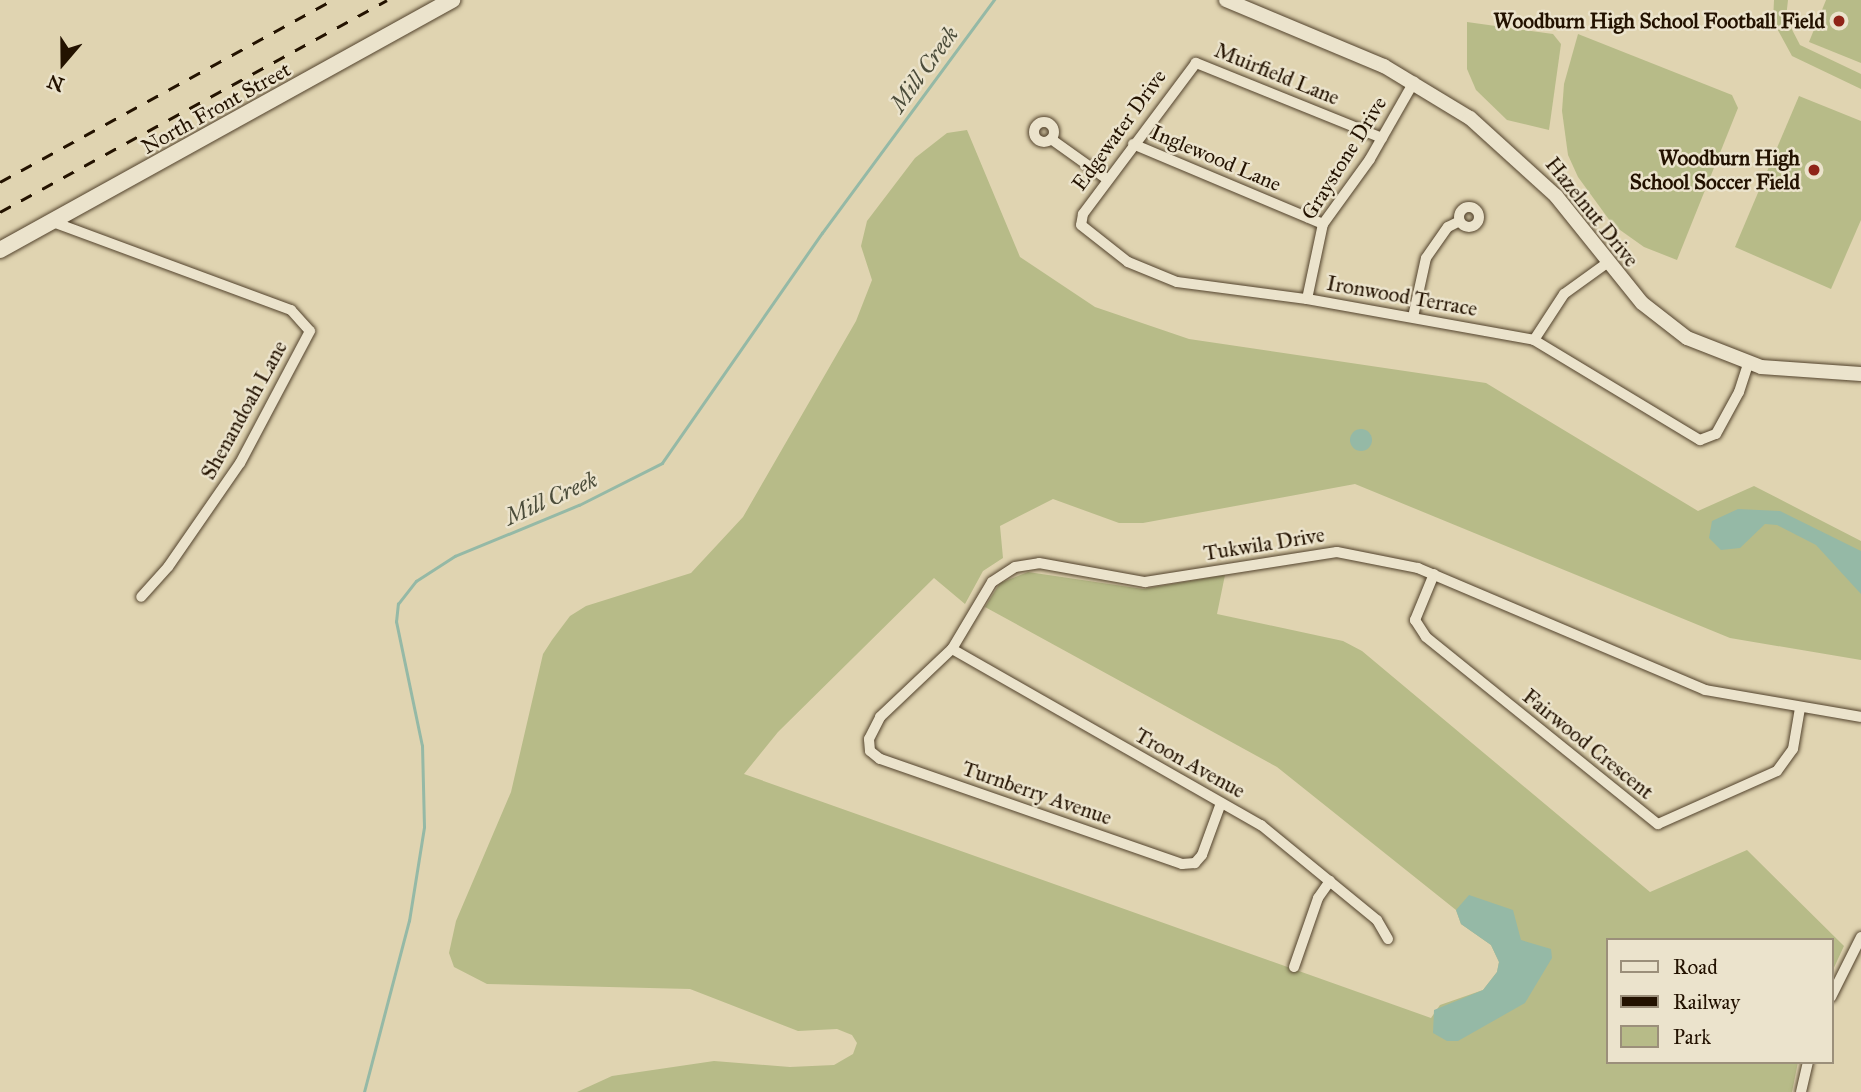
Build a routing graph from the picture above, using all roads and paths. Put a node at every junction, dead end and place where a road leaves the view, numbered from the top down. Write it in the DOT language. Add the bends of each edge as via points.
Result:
graph roads {
  1 [pos="452,0"];
  2 [pos="1226,0"];
  3 [pos="1196,63"];
  4 [pos="1414,82"];
  5 [pos="1382,138"];
  6 [pos="1051,139"];
  7 [pos="1133,144"];
  8 [pos="1107,179"];
  9 [pos="1460,221"];
  10 [pos="53,222"];
  11 [pos="1323,224"];
  12 [pos="1081,225"];
  13 [pos="0,250"];
  14 [pos="1607,263"];
  15 [pos="1307,299"];
  16 [pos="1413,317"];
  17 [pos="1534,340"];
  18 [pos="1748,363"];
  19 [pos="1861,374"];
  20 [pos="1434,574"];
  21 [pos="141,597"];
  22 [pos="952,649"];
  23 [pos="1800,708"];
  24 [pos="1861,718"];
  25 [pos="870,751"];
  26 [pos="1221,803"];
  27 [pos="1330,881"];
  28 [pos="1861,937"];
  29 [pos="1388,939"];
  30 [pos="1294,967"];
  31 [pos="1833,993"];
  32 [pos="1808,1064"];
  33 [pos="1801,1092"];
  1 -- 10 [label="main road, North Front Street"];
  2 -- 4 [label="street, Hazelnut Drive"];
  3 -- 5 [label="street, Muirfield Lane"];
  3 -- 7 [label="street, Edgewater Drive"];
  4 -- 5 [label="street, Graystone Drive"];
  4 -- 14 [label="street, Hazelnut Drive" via="1470,118 1519,159 1574,217"];
  5 -- 11 [label="street, Graystone Drive"];
  6 -- 8 [label="street"];
  7 -- 8 [label="street, Edgewater Drive"];
  7 -- 11 [label="street, Inglewood Lane"];
  8 -- 12 [label="street, Edgewater Drive" via="1083,214"];
  9 -- 16 [label="street" via="1448,227 1426,258"];
  10 -- 13 [label="main road, North Front Street"];
  10 -- 21 [label="street, Shenandoah Lane" via="290,310 310,331 240,463 168,567"];
  11 -- 15 [label="street, Graystone Drive"];
  12 -- 15 [label="street, Ironwood Terrace" via="1114,254 1166,278"];
  14 -- 17 [label="street" via="1564,294"];
  14 -- 18 [label="street, Hazelnut Drive" via="1642,303 1675,330"];
  15 -- 16 [label="street, Ironwood Terrace"];
  16 -- 17 [label="street, Ironwood Terrace"];
  17 -- 18 [label="street, Ironwood Terrace" via="1694,437 1707,440 1716,434 1735,399"];
  18 -- 19 [label="street, Hazelnut Drive" via="1797,372"];
  20 -- 22 [label="street, Tukwila Drive" via="1385,558 1337,552 1144,582 1031,563 992,582"];
  20 -- 23 [label="street, Tukwila Drive" via="1693,686"];
  20 -- 23 [label="street, Fairwood Crescent" via="1415,620 1426,637 1658,824 1777,771 1793,749"];
  22 -- 25 [label="street, Tukwila Drive" via="877,721"];
  22 -- 26 [label="street, Troon Avenue"];
  23 -- 24 [label="street, Tukwila Drive"];
  25 -- 26 [label="street, Turnberry Avenue" via="880,759 1182,864 1195,863 1202,855"];
  26 -- 27 [label="street, Troon Avenue" via="1261,825"];
  27 -- 29 [label="street, Troon Avenue" via="1377,920"];
  27 -- 30 [label="street" via="1318,898"];
  28 -- 31 [label="street"];
  32 -- 33 [label="street"];
}
